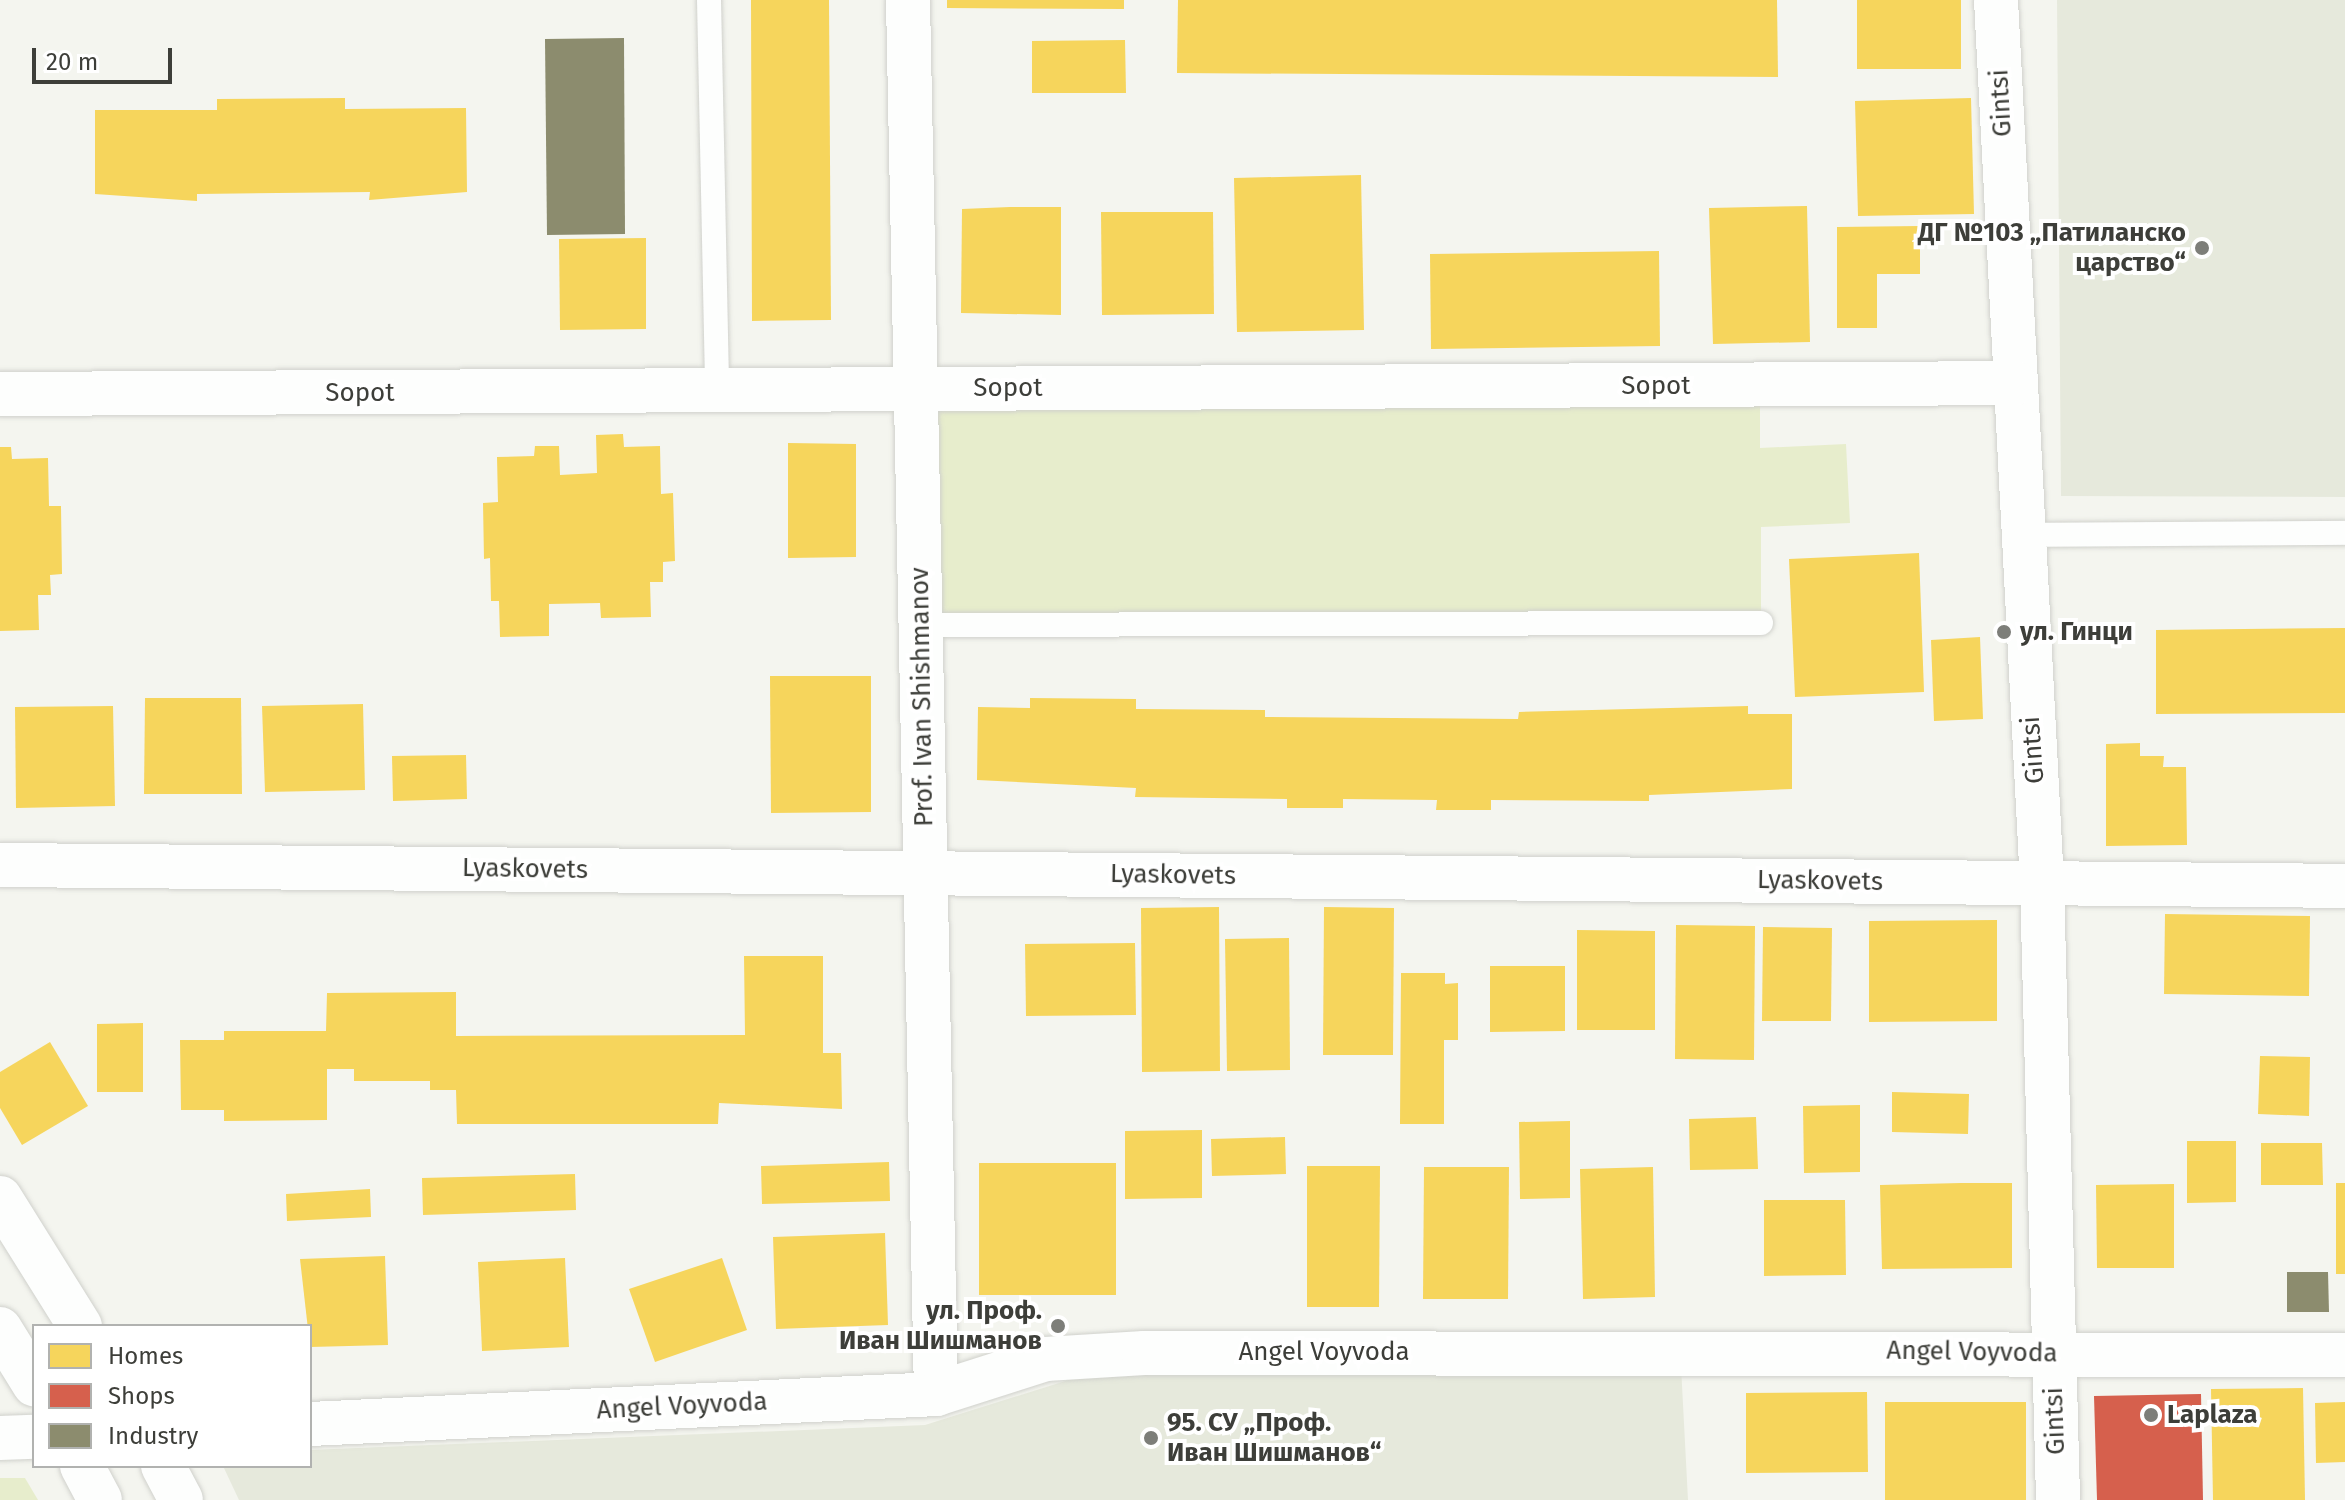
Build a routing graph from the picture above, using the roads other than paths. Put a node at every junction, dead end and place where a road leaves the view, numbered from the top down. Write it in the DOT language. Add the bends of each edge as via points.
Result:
graph roads {
  1 [pos="709,0"];
  2 [pos="908,0"];
  3 [pos="1996,0"];
  4 [pos="2015,383"];
  5 [pos="916,389"];
  6 [pos="717,391"];
  7 [pos="0,394"];
  8 [pos="2345,533"];
  9 [pos="2020,535"];
  10 [pos="1761,623"];
  11 [pos="920,625"];
  12 [pos="0,865"];
  13 [pos="925,872"];
  14 [pos="2042,883"];
  15 [pos="2345,886"];
  16 [pos="0,1198"];
  17 [pos="79,1324"];
  18 [pos="0,1329"];
  19 [pos="2052,1354"];
  20 [pos="2345,1355"];
  21 [pos="32,1381"];
  22 [pos="936,1394"];
  23 [pos="312,1424"];
  24 [pos="32,1437"];
  25 [pos="0,1438"];
  26 [pos="83,1468"];
  27 [pos="164,1468"];
  28 [pos="100,1500"];
  29 [pos="181,1500"];
  30 [pos="2058,1500"];
  1 -- 6 [label="lane"];
  2 -- 5 [label="street, Prof. Ivan Shishmanov"];
  3 -- 4 [label="street, Gintsi"];
  4 -- 5 [label="street, Sopot"];
  4 -- 9 [label="street, Gintsi"];
  5 -- 6 [label="street, Sopot"];
  5 -- 11 [label="street, Prof. Ivan Shishmanov"];
  6 -- 7 [label="street, Sopot"];
  8 -- 9 [label="lane"];
  9 -- 14 [label="street, Gintsi"];
  10 -- 11 [label="lane"];
  11 -- 13 [label="street, Prof. Ivan Shishmanov"];
  12 -- 13 [label="street, Lyaskovets"];
  13 -- 14 [label="street, Lyaskovets"];
  13 -- 22 [label="street, Prof. Ivan Shishmanov"];
  14 -- 15 [label="street, Lyaskovets"];
  14 -- 19 [label="street, Gintsi"];
  16 -- 17 [label="street"];
  18 -- 21 [label="street"];
  19 -- 20 [label="street, Angel Voyvoda"];
  19 -- 22 [label="street, Angel Voyvoda" via="1144,1353 1046,1359"];
  19 -- 30 [label="street, Gintsi"];
  22 -- 23 [label="street, Angel Voyvoda"];
  24 -- 25 [label="street"];
  26 -- 28 [label="street"];
  27 -- 29 [label="street"];
}
